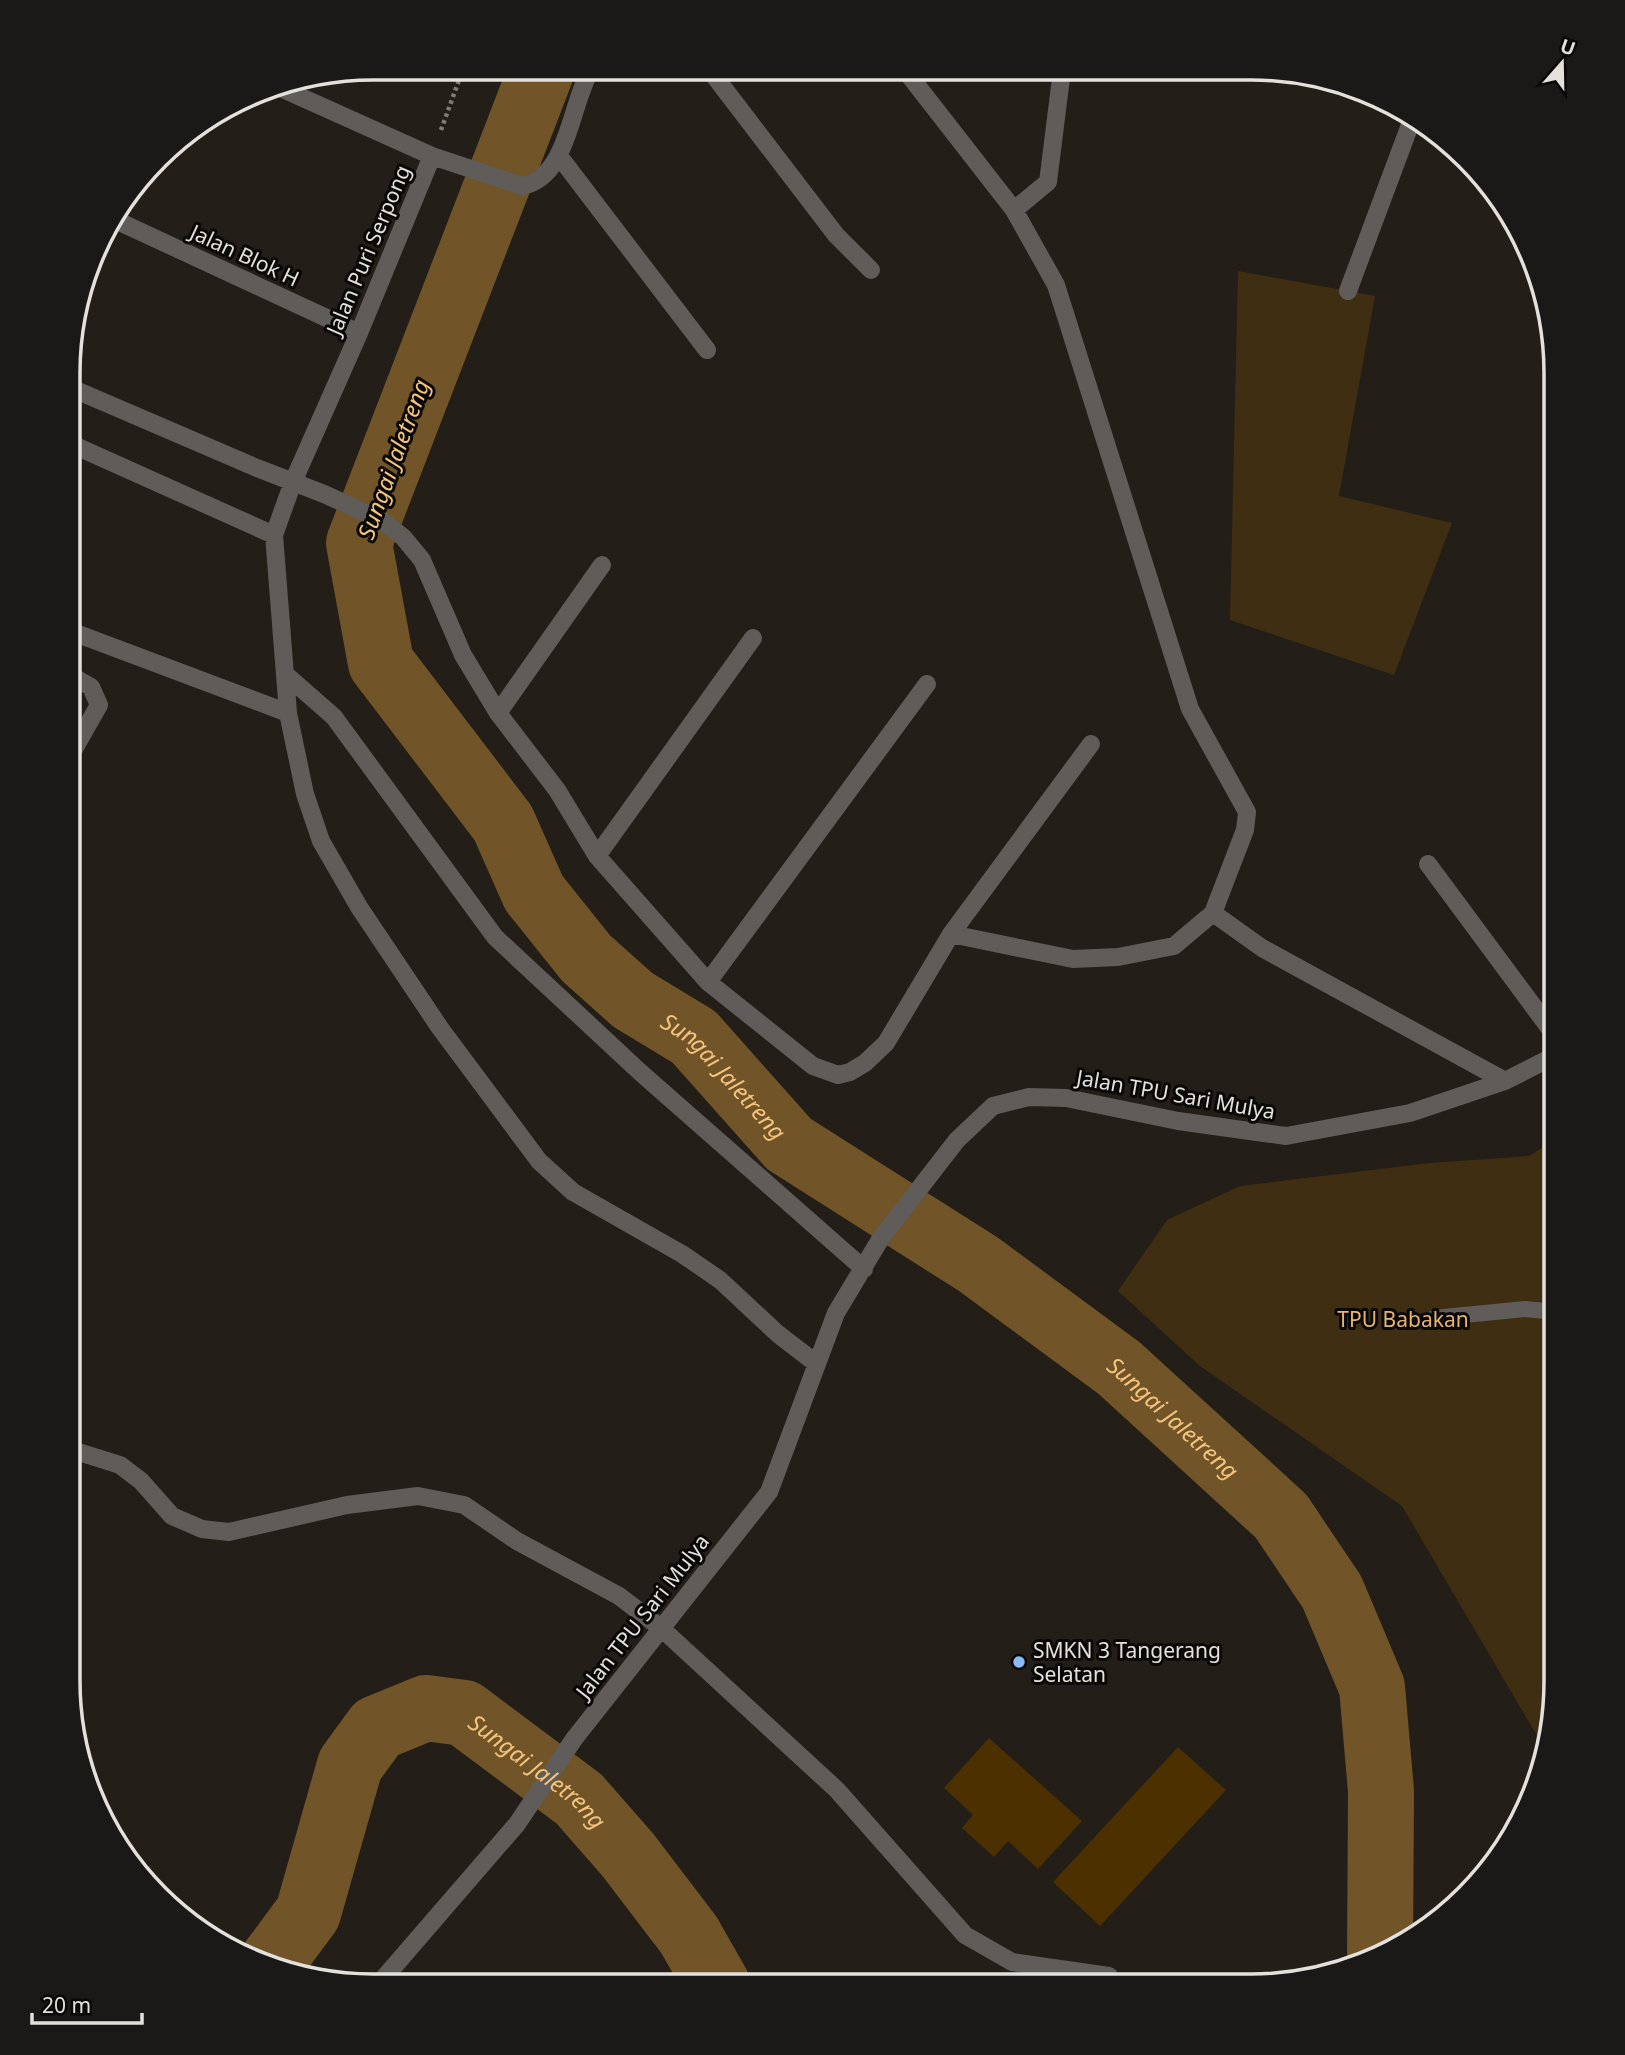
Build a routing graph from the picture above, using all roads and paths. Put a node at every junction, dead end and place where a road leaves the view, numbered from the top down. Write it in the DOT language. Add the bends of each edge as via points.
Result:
graph roads {
  1 [pos="459,80"];
  2 [pos="585,80"];
  3 [pos="717,80"];
  4 [pos="913,80"];
  5 [pos="1061,80"];
  6 [pos="290,92"];
  7 [pos="1409,127"];
  8 [pos="432,156"];
  9 [pos="558,156"];
  10 [pos="1014,211"];
  11 [pos="122,223"];
  12 [pos="871,270"];
  13 [pos="1348,291"];
  14 [pos="359,333"];
  15 [pos="707,350"];
  16 [pos="80,392"];
  17 [pos="80,448"];
  18 [pos="293,481"];
  19 [pos="274,536"];
  20 [pos="603,565"];
  21 [pos="80,635"];
  22 [pos="753,638"];
  23 [pos="285,674"];
  24 [pos="80,680"];
  25 [pos="927,684"];
  26 [pos="288,713"];
  27 [pos="498,713"];
  28 [pos="80,738"];
  29 [pos="1091,744"];
  30 [pos="597,856"];
  31 [pos="1427,864"];
  32 [pos="1213,913"];
  33 [pos="951,934"];
  34 [pos="708,982"];
  35 [pos="1544,1021"];
  36 [pos="1544,1061"];
  37 [pos="1505,1081"];
  38 [pos="864,1269"];
  39 [pos="1544,1311"];
  40 [pos="1434,1318"];
  41 [pos="817,1364"];
  42 [pos="80,1452"];
  43 [pos="661,1628"];
  44 [pos="387,1974"];
  45 [pos="1095,1974"];
  1 -- 8 [label="path"];
  2 -- 9 [label="street"];
  3 -- 12 [label="street" via="836,235"];
  4 -- 10 [label="street"];
  5 -- 10 [label="street" via="1048,182"];
  6 -- 8 [label="street, Jalan Puri Serpong"];
  7 -- 13 [label="street"];
  8 -- 9 [label="street" via="522,186 544,175"];
  8 -- 14 [label="street, Jalan Puri Serpong"];
  9 -- 15 [label="street"];
  10 -- 32 [label="street" via="1056,285 1189,709 1247,812 1245,830"];
  11 -- 14 [label="street, Jalan Blok H"];
  14 -- 18 [label="street, Jalan Puri Serpong"];
  16 -- 18 [label="street"];
  17 -- 19 [label="street"];
  18 -- 19 [label="street, Jalan Puri Serpong"];
  18 -- 27 [label="street" via="382,520 403,537 422,560 463,655"];
  19 -- 23 [label="street"];
  20 -- 27 [label="street"];
  21 -- 26 [label="street"];
  22 -- 30 [label="street"];
  23 -- 26 [label="street"];
  23 -- 38 [label="street" via="334,717 495,937"];
  24 -- 28 [label="street" via="91,687 99,705"];
  25 -- 34 [label="street"];
  26 -- 41 [label="street" via="305,794 321,841 440,1028 540,1161 573,1192 720,1280"];
  27 -- 30 [label="street" via="557,790"];
  29 -- 33 [label="street"];
  30 -- 34 [label="street"];
  31 -- 35 [label="street"];
  32 -- 33 [label="street" via="1174,946 1118,957 1073,959"];
  32 -- 37 [label="street" via="1262,948"];
  33 -- 34 [label="street" via="886,1043 866,1063 844,1074 813,1066"];
  36 -- 37 [label="street, Jalan TPU Sari Mulya"];
  37 -- 38 [label="street, Jalan TPU Sari Mulya" via="1410,1113 1286,1136 1178,1121 1066,1098 1029,1097 993,1106 957,1140 881,1238"];
  38 -- 41 [label="street, Jalan TPU Sari Mulya" via="836,1313"];
  39 -- 40 [label="lane"];
  41 -- 43 [label="street, Jalan TPU Sari Mulya" via="769,1492"];
  42 -- 43 [label="street" via="120,1465 172,1516 202,1529 229,1532 347,1505 418,1496 442,1498 464,1505 517,1541 619,1596"];
  43 -- 44 [label="street, Jalan TPU Sari Mulya" via="574,1739 517,1824"];
  43 -- 45 [label="street" via="836,1790 965,1935 1012,1962"];
}
